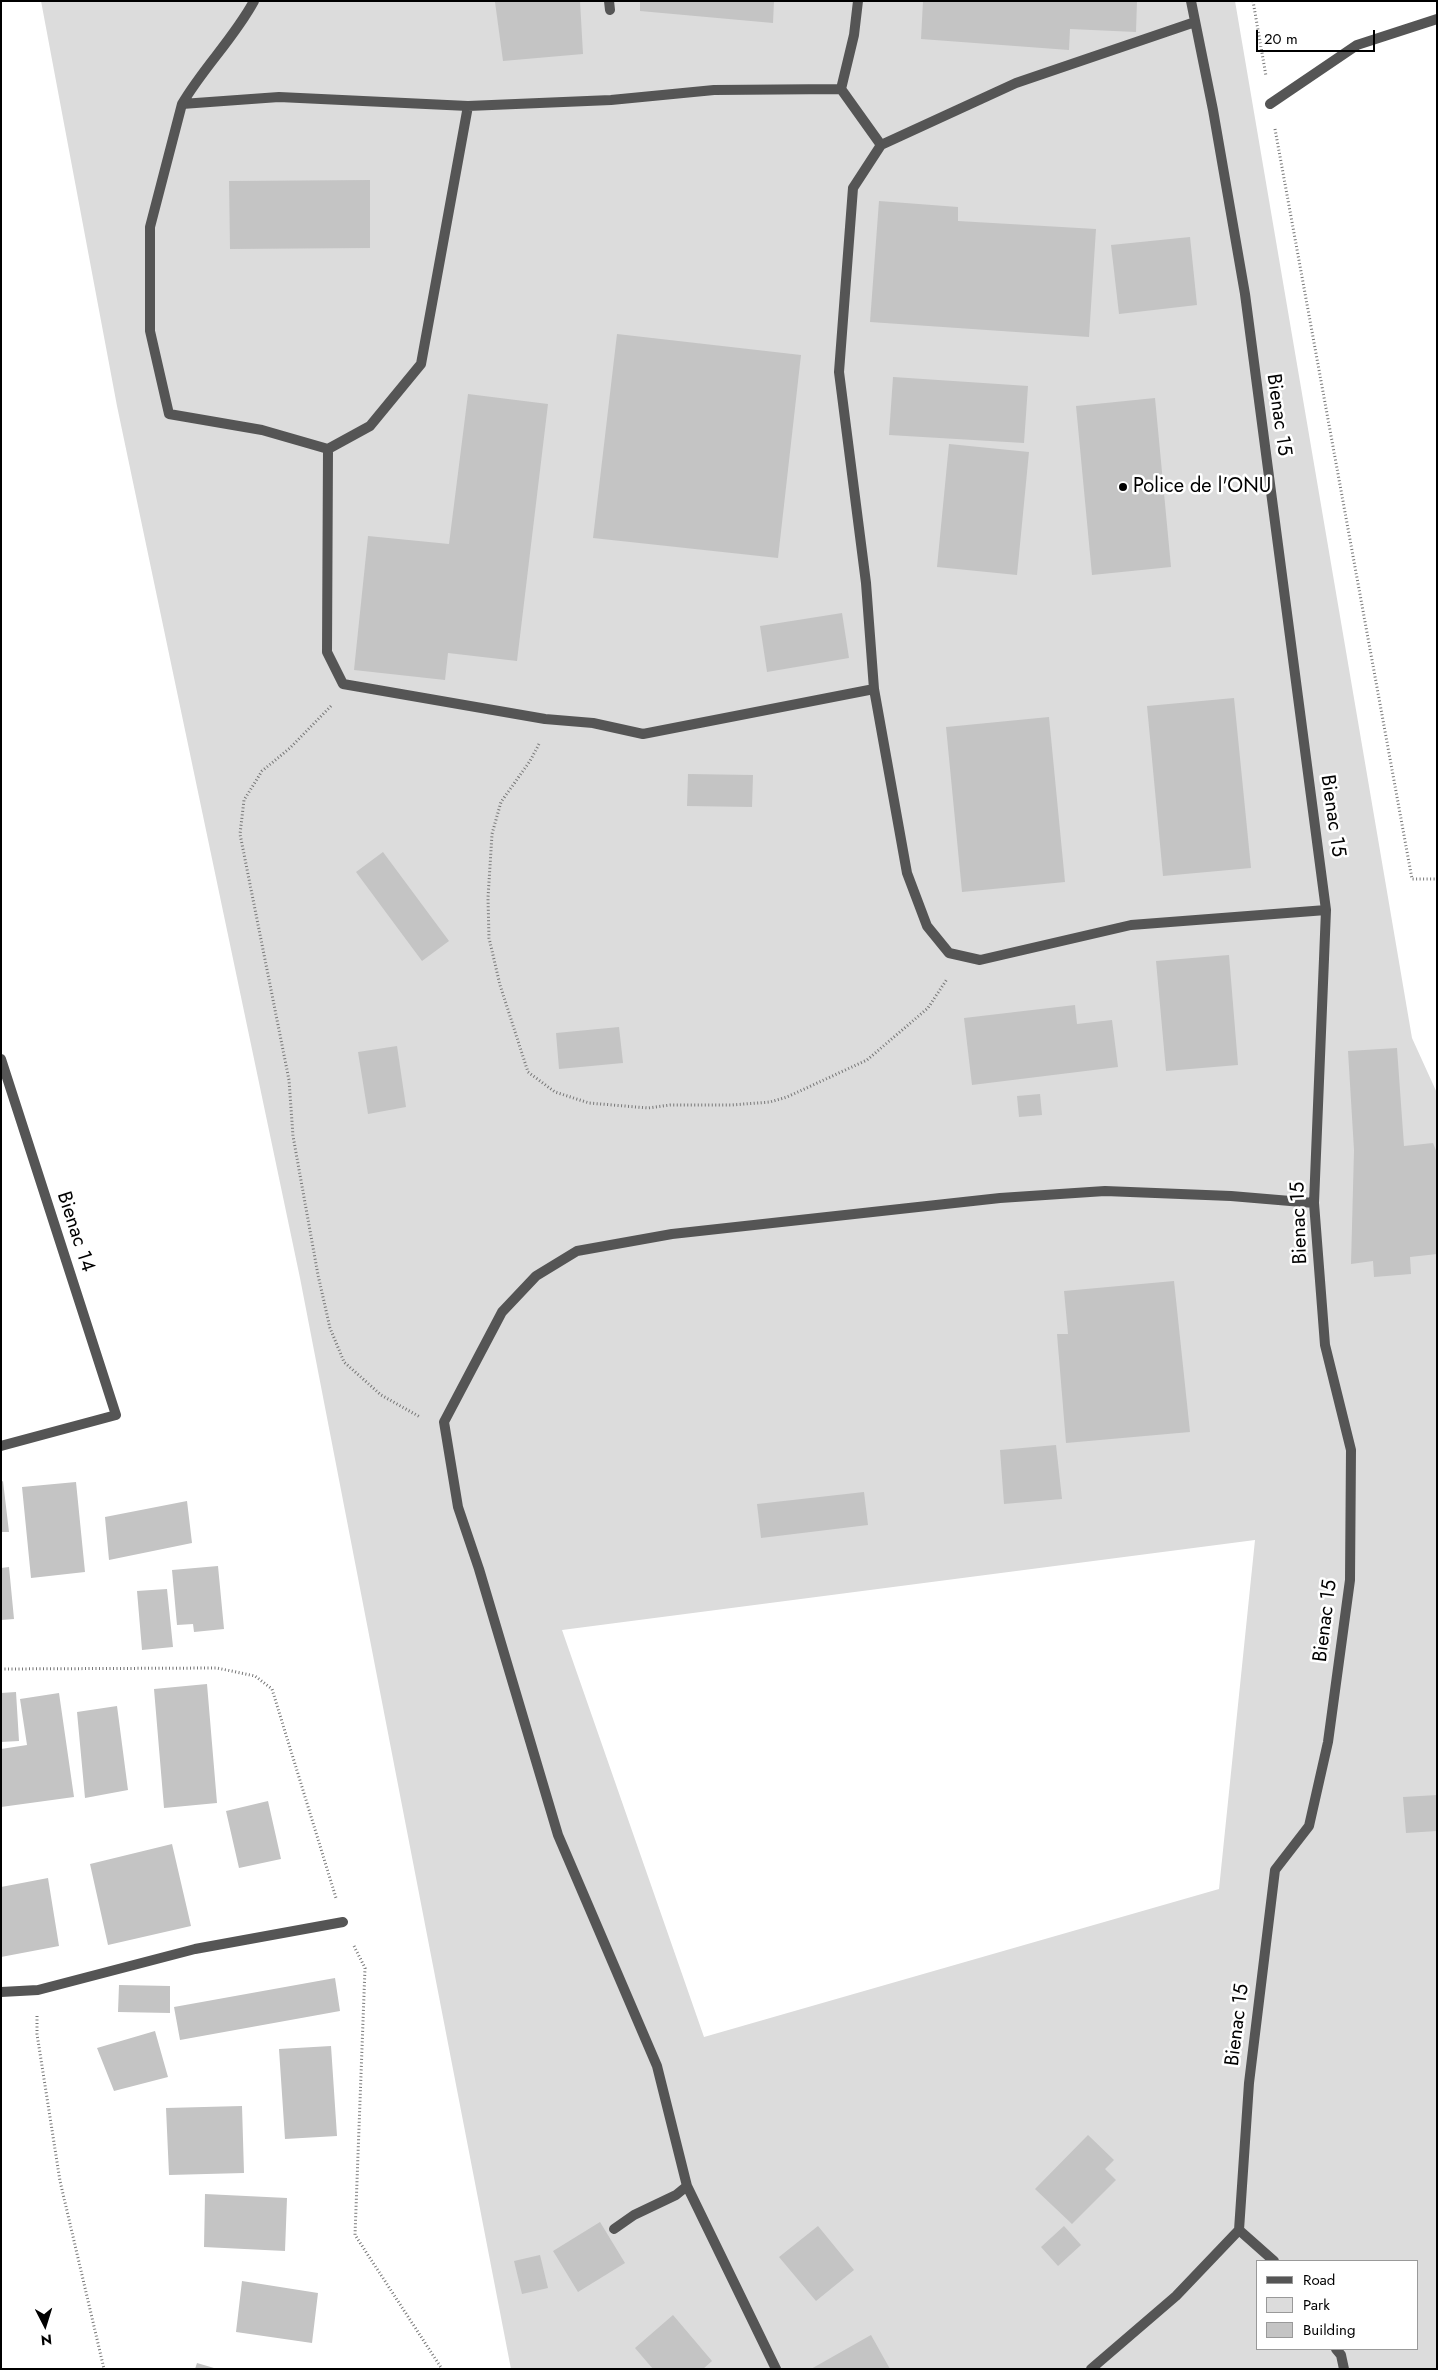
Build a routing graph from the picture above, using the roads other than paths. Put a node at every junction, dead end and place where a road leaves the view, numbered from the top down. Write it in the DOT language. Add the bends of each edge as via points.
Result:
graph roads {
  1 [pos="254,1"];
  2 [pos="858,1"];
  3 [pos="1190,1"];
  4 [pos="1437,19"];
  5 [pos="1194,22"];
  6 [pos="841,89"];
  7 [pos="182,104"];
  8 [pos="1270,104"];
  9 [pos="468,106"];
  10 [pos="881,145"];
  11 [pos="328,449"];
  12 [pos="874,689"];
  13 [pos="1326,910"];
  14 [pos="1,1059"];
  15 [pos="1314,1203"];
  16 [pos="1,1446"];
  17 [pos="343,1922"];
  18 [pos="1,1992"];
  19 [pos="687,2186"];
  20 [pos="614,2229"];
  21 [pos="1239,2230"];
  22 [pos="1273,2260"];
  23 [pos="1337,2350"];
  24 [pos="776,2369"];
  25 [pos="1091,2369"];
  26 [pos="1344,2369"];
  1 -- 7 [label="street"];
  2 -- 6 [label="street" via="854,35"];
  3 -- 5 [label="street, Bienac 15"];
  4 -- 8 [label="street" via="1357,45"];
  5 -- 10 [label="street" via="1016,83"];
  5 -- 13 [label="street, Bienac 15" via="1214,110 1244,294"];
  6 -- 9 [label="street" via="714,90 611,100"];
  6 -- 10 [label="street"];
  7 -- 9 [label="street" via="279,97"];
  7 -- 11 [label="street" via="150,228 150,331 169,414 262,430"];
  9 -- 11 [label="street" via="420,364 370,426"];
  10 -- 12 [label="street" via="853,188 839,372 866,583"];
  11 -- 12 [label="street" via="327,652 343,684 545,719 593,723 643,734"];
  12 -- 13 [label="street" via="907,873 926,926 949,953 980,960 1131,925"];
  13 -- 15 [label="street, Bienac 15"];
  14 -- 16 [label="street, Bienac 14" via="116,1415"];
  15 -- 19 [label="street" via="1105,1191 1019,1197 672,1234 577,1251 536,1276 502,1312 444,1422 458,1508 558,1835 657,2066"];
  15 -- 21 [label="street, Bienac 15" via="1325,1345 1351,1450 1350,1580 1328,1742 1309,1826 1275,1870 1249,2084"];
  17 -- 18 [label="street" via="195,1949 38,1990"];
  19 -- 20 [label="street"];
  19 -- 24 [label="street"];
  21 -- 22 [label="street"];
  21 -- 25 [label="street" via="1176,2296"];
  23 -- 26 [label="street"];
}
